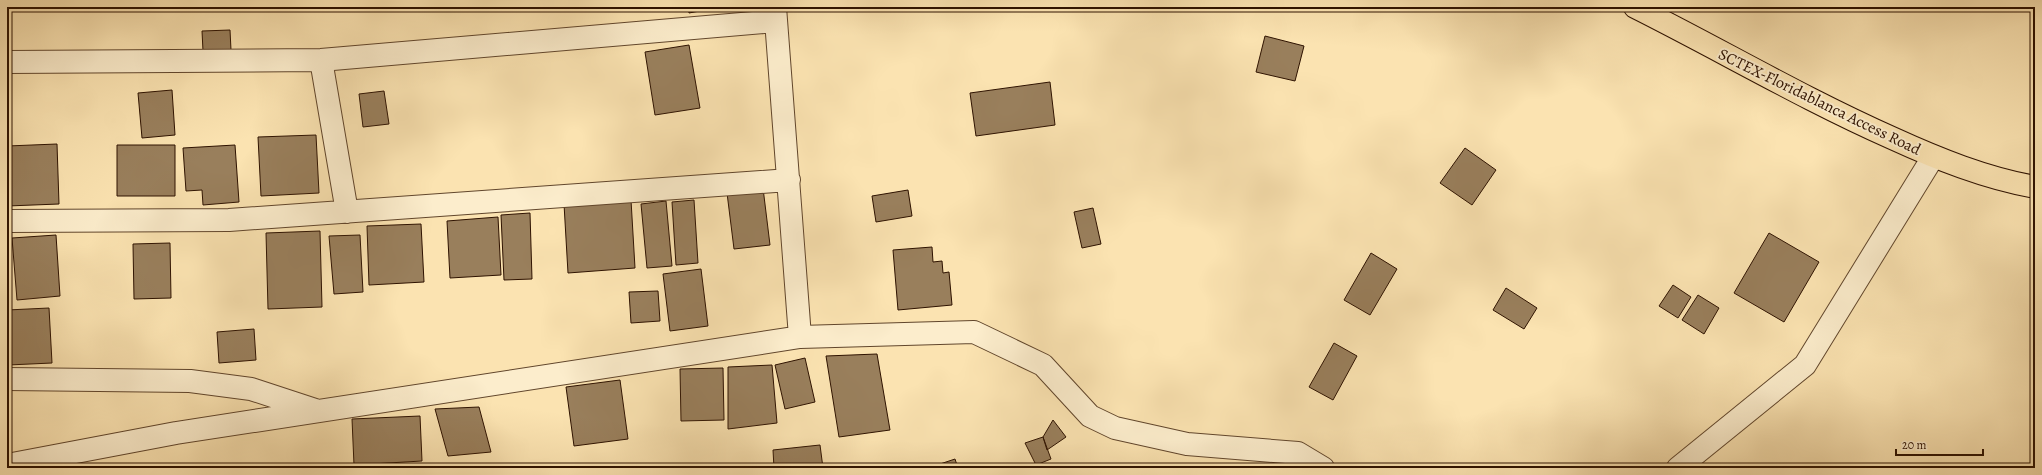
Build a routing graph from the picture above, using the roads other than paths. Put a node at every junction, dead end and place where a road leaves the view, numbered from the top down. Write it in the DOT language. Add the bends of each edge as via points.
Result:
graph roads {
  1 [pos="1635,7"];
  2 [pos="776,14"];
  3 [pos="321,60"];
  4 [pos="7,62"];
  5 [pos="1933,157"];
  6 [pos="789,180"];
  7 [pos="2035,187"];
  8 [pos="347,212"];
  9 [pos="7,221"];
  10 [pos="800,337"];
  11 [pos="7,379"];
  12 [pos="318,411"];
  13 [pos="7,465"];
  14 [pos="1323,468"];
  15 [pos="1678,468"];
  1 -- 5 [label="main road, SCTEX-Floridablanca Access Road" via="1855,122"];
  2 -- 3 [label="street"];
  2 -- 6 [label="street"];
  3 -- 4 [label="street"];
  3 -- 8 [label="street"];
  5 -- 7 [label="main road, SCTEX-Floridablanca Access Road" via="2003,181"];
  5 -- 15 [label="street" via="1805,365"];
  6 -- 8 [label="street"];
  6 -- 10 [label="street"];
  8 -- 9 [label="street" via="229,220"];
  10 -- 12 [label="street"];
  10 -- 14 [label="street" via="974,332 1043,365 1090,416 1115,428 1187,444 1298,453"];
  11 -- 12 [label="street" via="190,381 251,389"];
  12 -- 13 [label="street" via="176,433"];
}
